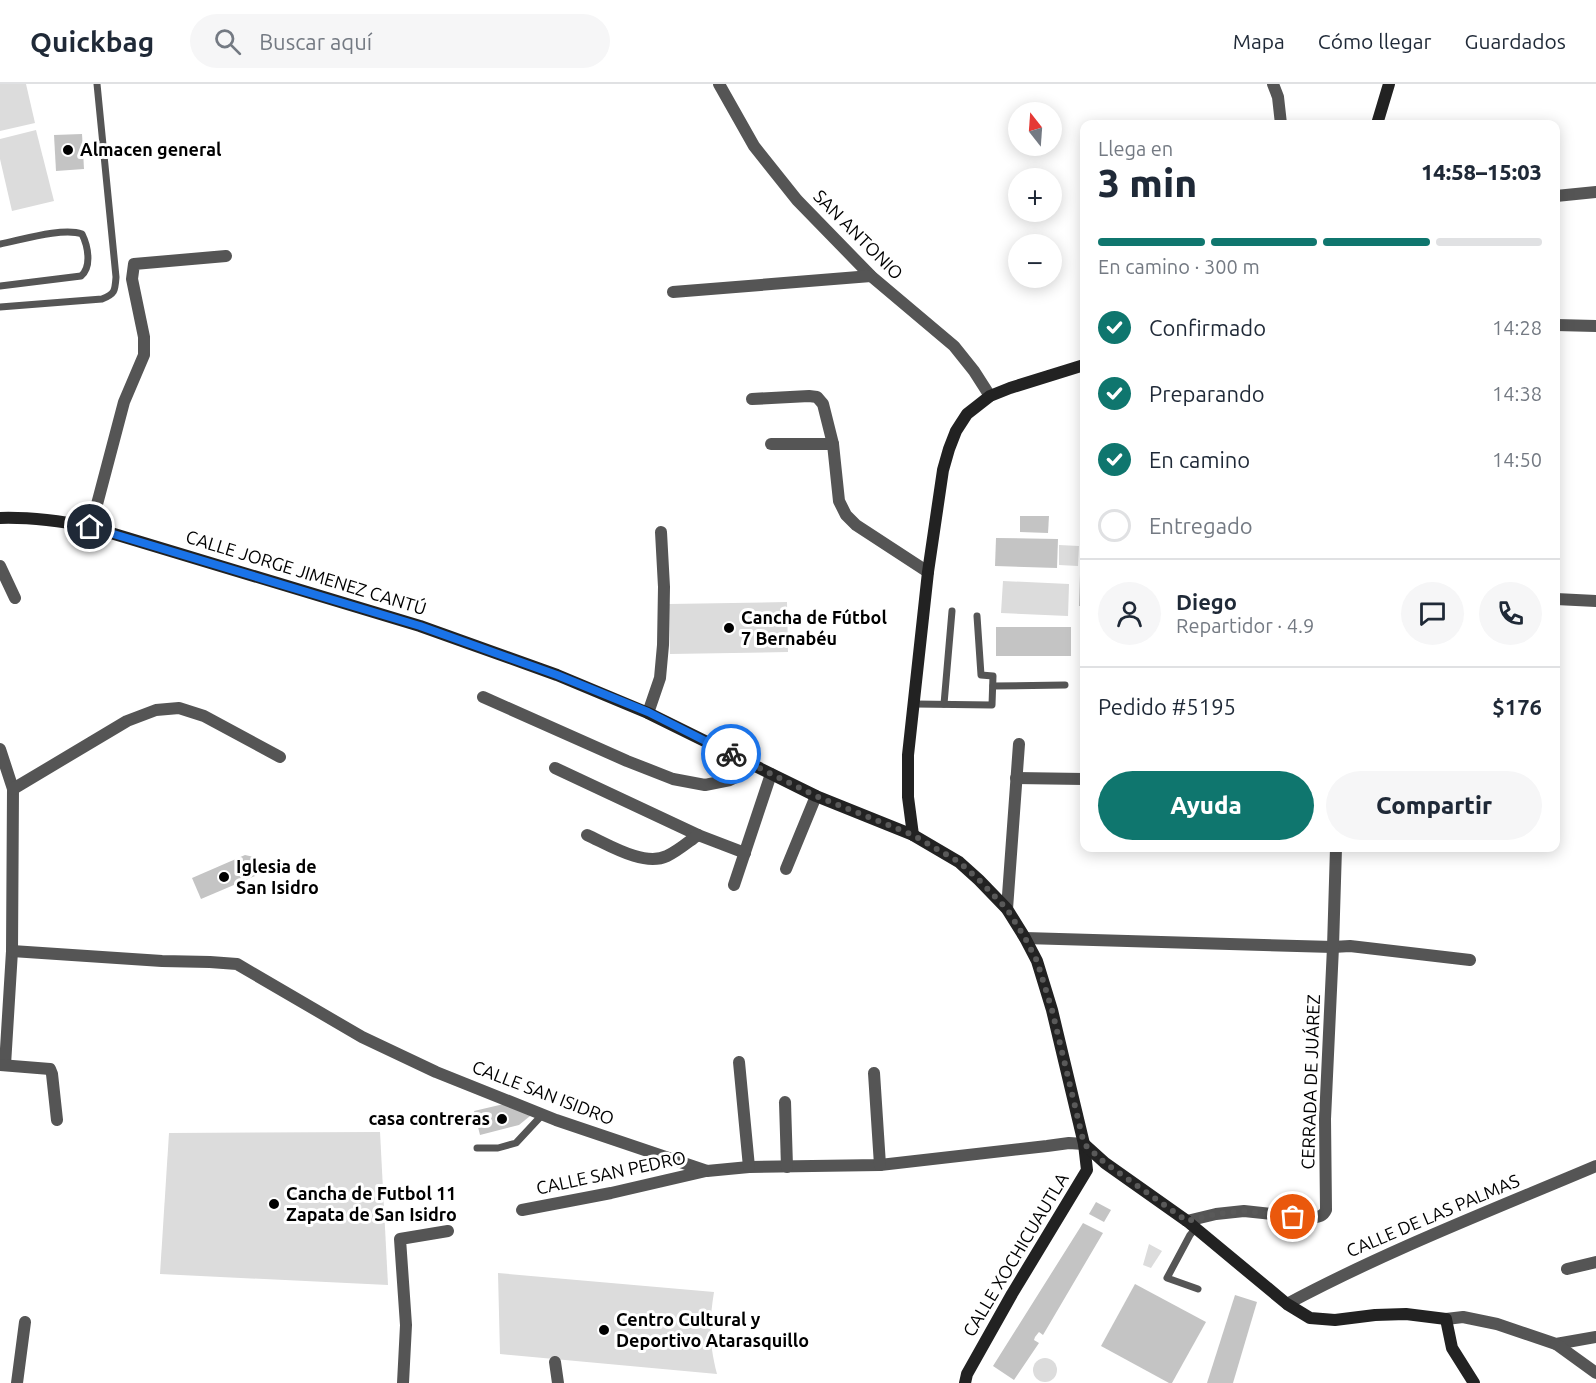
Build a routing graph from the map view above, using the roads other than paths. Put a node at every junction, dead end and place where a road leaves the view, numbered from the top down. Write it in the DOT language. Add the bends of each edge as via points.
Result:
graph roads {
  1 [pos="97,84"];
  2 [pos="719,84"];
  3 [pos="1273,84"];
  4 [pos="1389,84"];
  5 [pos="1281,120"];
  6 [pos="1378,120"];
  7 [pos="1596,192"];
  8 [pos="1560,196"];
  9 [pos="0,244"];
  10 [pos="226,256"];
  11 [pos="871,276"];
  12 [pos="0,286"];
  13 [pos="673,292"];
  14 [pos="0,308"];
  15 [pos="1560,326"];
  16 [pos="1596,326"];
  17 [pos="1080,366"];
  18 [pos="990,396"];
  19 [pos="752,399"];
  20 [pos="771,444"];
  21 [pos="833,444"];
  22 [pos="0,518"];
  23 [pos="90,527"];
  24 [pos="661,532"];
  25 [pos="0,567"];
  26 [pos="928,572"];
  27 [pos="15,598"];
  28 [pos="1560,598"];
  29 [pos="1596,601"];
  30 [pos="952,611"];
  31 [pos="977,616"];
  32 [pos="1065,685"];
  33 [pos="993,686"];
  34 [pos="483,697"];
  35 [pos="915,704"];
  36 [pos="945,704"];
  37 [pos="648,712"];
  38 [pos="1019,744"];
  39 [pos="0,749"];
  40 [pos="280,757"];
  41 [pos="747,763"];
  42 [pos="555,768"];
  43 [pos="771,774"];
  44 [pos="1016,778"];
  45 [pos="1080,779"];
  46 [pos="13,789"];
  47 [pos="816,796"];
  48 [pos="587,835"];
  49 [pos="698,835"];
  50 [pos="913,835"];
  51 [pos="1336,852"];
  52 [pos="745,853"];
  53 [pos="786,869"];
  54 [pos="734,885"];
  55 [pos="1007,909"];
  56 [pos="1025,938"];
  57 [pos="1333,947"];
  58 [pos="12,951"];
  59 [pos="1470,960"];
  60 [pos="739,1062"];
  61 [pos="3,1065"];
  62 [pos="874,1073"];
  63 [pos="785,1102"];
  64 [pos="543,1114"];
  65 [pos="57,1120"];
  66 [pos="1084,1144"];
  67 [pos="477,1148"];
  68 [pos="880,1165"];
  69 [pos="1596,1166"];
  70 [pos="749,1167"];
  71 [pos="787,1167"];
  72 [pos="707,1171"];
  73 [pos="522,1210"];
  74 [pos="1192,1225"];
  75 [pos="448,1231"];
  76 [pos="1596,1262"];
  77 [pos="1567,1269"];
  78 [pos="1198,1289"];
  79 [pos="1287,1304"];
  80 [pos="1446,1319"];
  81 [pos="26,1322"];
  82 [pos="1596,1338"];
  83 [pos="1556,1344"];
  84 [pos="555,1362"];
  85 [pos="1596,1373"];
  86 [pos="17,1383"];
  87 [pos="403,1383"];
  88 [pos="558,1383"];
  89 [pos="965,1383"];
  90 [pos="1474,1383"];
  1 -- 14 [label="lane" via="115,289 102,299"];
  2 -- 11 [label="street, SAN ANTONIO" via="754,146 797,200"];
  3 -- 5 [label="street"];
  4 -- 6 [label="street"];
  7 -- 8 [label="street"];
  9 -- 12 [label="lane" via="76,232 85,239 88,264 81,276"];
  10 -- 23 [label="street" via="134,264 132,279 144,355 124,402"];
  11 -- 13 [label="street"];
  11 -- 18 [label="street, SAN ANTONIO" via="954,346"];
  15 -- 16 [label="street"];
  17 -- 18 [label="street"];
  18 -- 26 [label="street" via="967,414 949,449"];
  19 -- 21 [label="street" via="817,397 823,404"];
  20 -- 21 [label="street"];
  21 -- 26 [label="street" via="839,501 846,514 856,525"];
  22 -- 23 [label="street, CALLE JORGE JIMENEZ CANTÚ" via="63,521"];
  23 -- 37 [label="street, CALLE JORGE JIMENEZ CANTÚ" via="420,626"];
  24 -- 37 [label="street" via="663,645 660,678"];
  25 -- 27 [label="street"];
  26 -- 35 [label="street"];
  28 -- 29 [label="street"];
  30 -- 36 [label="lane"];
  31 -- 33 [label="lane" via="981,675 993,676"];
  32 -- 33 [label="lane"];
  33 -- 36 [label="lane" via="992,705"];
  34 -- 41 [label="street" via="673,779 705,785 730,780 740,775"];
  35 -- 36 [label="lane"];
  35 -- 50 [label="street" via="908,755"];
  37 -- 41 [label="street, CALLE JORGE JIMENEZ CANTÚ"];
  38 -- 44 [label="street"];
  39 -- 46 [label="street"];
  40 -- 46 [label="street" via="204,716 179,708 156,710 127,721"];
  41 -- 43 [label="street, CALLE JORGE JIMENEZ CANTÚ"];
  42 -- 49 [label="street"];
  43 -- 47 [label="street, CALLE JORGE JIMENEZ CANTÚ"];
  43 -- 52 [label="street"];
  44 -- 45 [label="street"];
  44 -- 55 [label="street"];
  46 -- 58 [label="street"];
  47 -- 50 [label="street, CALLE JORGE JIMENEZ CANTÚ"];
  47 -- 53 [label="street"];
  48 -- 49 [label="street" via="640,859 655,860"];
  49 -- 52 [label="street"];
  50 -- 55 [label="street, CALLE JORGE JIMENEZ CANTÚ" via="959,862"];
  51 -- 57 [label="street, CERRADA DE JUÁREZ"];
  52 -- 54 [label="street"];
  55 -- 56 [label="street, CALLE JORGE JIMENEZ CANTÚ"];
  56 -- 57 [label="street"];
  56 -- 66 [label="street, CALLE JORGE JIMENEZ CANTÚ" via="1037,961 1052,1010"];
  57 -- 59 [label="street"];
  57 -- 74 [label="street, CERRADA DE JUÁREZ" via="1324,1214 1311,1218 1244,1211 1216,1214"];
  58 -- 61 [label="street"];
  58 -- 64 [label="street, CALLE SAN ISIDRO" via="237,964 362,1036 436,1072"];
  60 -- 70 [label="street"];
  61 -- 65 [label="street" via="50,1069"];
  62 -- 68 [label="street"];
  63 -- 71 [label="street"];
  64 -- 67 [label="lane" via="516,1143"];
  64 -- 72 [label="street, CALLE SAN ISIDRO"];
  66 -- 68 [label="street, CALLE SAN ISIDRO"];
  66 -- 74 [label="street"];
  66 -- 89 [label="street, CALLE XOCHICUAUTLA" via="1087,1170"];
  68 -- 71 [label="street, CALLE SAN ISIDRO"];
  69 -- 79 [label="street, CALLE DE LAS PALMAS" via="1338,1276"];
  70 -- 71 [label="street, CALLE SAN ISIDRO"];
  70 -- 72 [label="street, CALLE SAN ISIDRO"];
  72 -- 73 [label="street, CALLE SAN PEDRO"];
  74 -- 78 [label="lane" via="1167,1278"];
  74 -- 79 [label="street"];
  75 -- 87 [label="street" via="400,1239 406,1326"];
  76 -- 77 [label="street"];
  79 -- 80 [label="street" via="1310,1318 1335,1320 1406,1314"];
  80 -- 83 [label="street" via="1463,1317 1497,1324"];
  80 -- 90 [label="street" via="1452,1348"];
  81 -- 86 [label="street"];
  82 -- 83 [label="street"];
  83 -- 85 [label="street"];
  84 -- 88 [label="street"];
}
